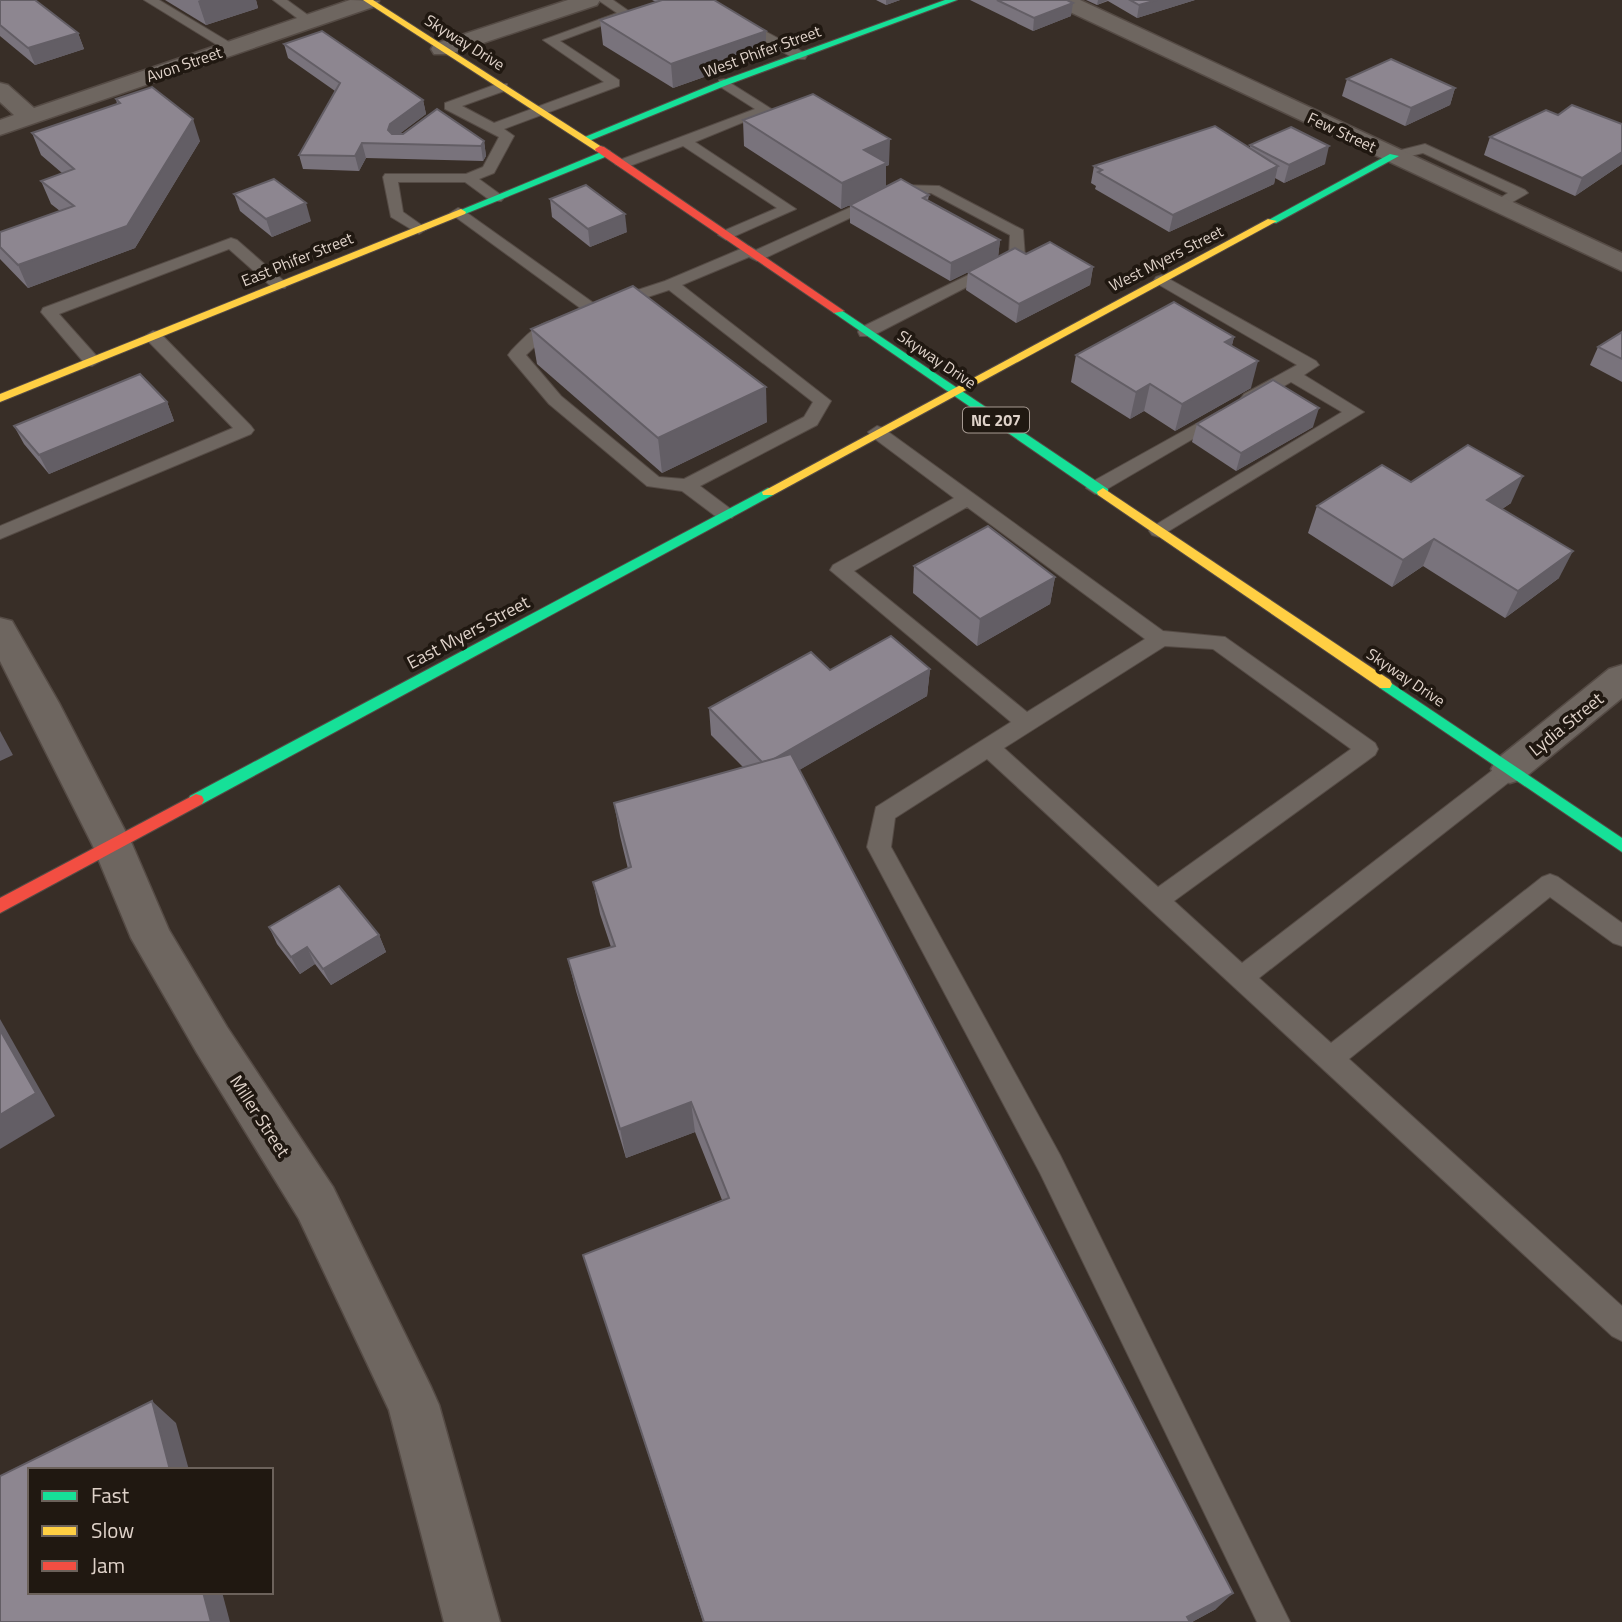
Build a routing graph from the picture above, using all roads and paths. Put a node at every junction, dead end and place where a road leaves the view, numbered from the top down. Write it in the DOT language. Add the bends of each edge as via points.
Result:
graph roads {
  1 [pos="150,0"];
  2 [pos="279,0"];
  3 [pos="367,0"];
  4 [pos="604,0"];
  5 [pos="953,0"];
  6 [pos="1063,0"];
  7 [pos="585,1"];
  8 [pos="310,20"];
  9 [pos="739,20"];
  10 [pos="232,48"];
  11 [pos="442,48"];
  12 [pos="800,56"];
  13 [pos="724,83"];
  14 [pos="502,87"];
  15 [pos="0,90"];
  16 [pos="539,110"];
  17 [pos="31,118"];
  18 [pos="477,121"];
  19 [pos="0,128"];
  20 [pos="493,128"];
  21 [pos="470,134"];
  22 [pos="584,139"];
  23 [pos="684,141"];
  24 [pos="606,153"];
  25 [pos="1394,156"];
  26 [pos="395,159"];
  27 [pos="457,160"];
  28 [pos="622,164"];
  29 [pos="390,177"];
  30 [pos="449,178"];
  31 [pos="468,178"];
  32 [pos="496,198"];
  33 [pos="458,214"];
  34 [pos="419,229"];
  35 [pos="726,235"];
  36 [pos="753,254"];
  37 [pos="1622,264"];
  38 [pos="1162,280"];
  39 [pos="671,284"];
  40 [pos="279,285"];
  41 [pos="593,310"];
  42 [pos="540,332"];
  43 [pos="866,332"];
  44 [pos="153,336"];
  45 [pos="92,361"];
  46 [pos="1291,375"];
  47 [pos="953,391"];
  48 [pos="0,398"];
  49 [pos="877,432"];
  50 [pos="687,485"];
  51 [pos="1095,488"];
  52 [pos="968,498"];
  53 [pos="725,514"];
  54 [pos="1159,531"];
  55 [pos="0,533"];
  56 [pos="0,630"];
  57 [pos="1160,638"];
  58 [pos="1622,678"];
  59 [pos="1027,723"];
  60 [pos="989,747"];
  61 [pos="1510,769"];
  62 [pos="112,844"];
  63 [pos="1622,846"];
  64 [pos="1158,900"];
  65 [pos="0,906"];
  66 [pos="1622,936"];
  67 [pos="1242,977"];
  68 [pos="1331,1058"];
  69 [pos="1622,1326"];
  70 [pos="472,1622"];
  71 [pos="1274,1622"];
  1 -- 10 [label="lane"];
  2 -- 8 [label="lane"];
  3 -- 8 [label="street, Avon Street"];
  3 -- 11 [label="street, Skyway Drive / NC 207"];
  4 -- 16 [label="lane" via="626,14 550,40 614,83"];
  5 -- 12 [label="street, West Phifer Street"];
  6 -- 25 [label="street, Few Street"];
  7 -- 11 [label="street"];
  8 -- 10 [label="street, Avon Street"];
  9 -- 12 [label="lane"];
  10 -- 17 [label="street, Avon Street"];
  11 -- 14 [label="street, Skyway Drive / NC 207"];
  12 -- 13 [label="street, West Phifer Street"];
  13 -- 22 [label="street, West Phifer Street"];
  13 -- 23 [label="lane" via="766,110"];
  14 -- 16 [label="street, Skyway Drive / NC 207"];
  14 -- 18 [label="lane" via="445,109"];
  15 -- 17 [label="street"];
  16 -- 20 [label="lane"];
  16 -- 22 [label="street, Skyway Drive / NC 207"];
  17 -- 19 [label="street, Avon Street"];
  18 -- 20 [label="lane"];
  18 -- 21 [label="lane"];
  20 -- 31 [label="lane" via="507,136 489,170"];
  22 -- 24 [label="street, Skyway Drive / NC 207"];
  23 -- 28 [label="lane"];
  23 -- 35 [label="lane" via="788,209"];
  24 -- 28 [label="street, Skyway Drive / NC 207"];
  24 -- 32 [label="street, East Phifer Street"];
  25 -- 37 [label="street, Few Street"];
  25 -- 38 [label="street, West Myers Street"];
  26 -- 29 [label="lane"];
  27 -- 30 [label="lane"];
  28 -- 35 [label="street, Skyway Drive / NC 207"];
  29 -- 30 [label="lane"];
  29 -- 34 [label="lane" via="396,214"];
  30 -- 31 [label="lane"];
  31 -- 32 [label="lane"];
  32 -- 33 [label="street, East Phifer Street"];
  33 -- 34 [label="street, East Phifer Street"];
  33 -- 41 [label="lane"];
  34 -- 40 [label="street, East Phifer Street"];
  35 -- 36 [label="street, Skyway Drive / NC 207"];
  36 -- 39 [label="lane"];
  36 -- 43 [label="street, Skyway Drive / NC 207"];
  36 -- 43 [label="lane" via="900,189 934,188 1018,233 1017,257"];
  38 -- 46 [label="lane" via="1310,365"];
  38 -- 47 [label="street, West Myers Street"];
  39 -- 41 [label="lane"];
  39 -- 50 [label="lane" via="822,401 811,421"];
  40 -- 44 [label="street, East Phifer Street"];
  40 -- 45 [label="lane" via="231,243 49,312"];
  41 -- 42 [label="lane"];
  42 -- 50 [label="lane" via="517,355 555,400 654,482"];
  43 -- 47 [label="street, Skyway Drive / NC 207"];
  44 -- 45 [label="street, East Phifer Street"];
  44 -- 55 [label="lane" via="245,430"];
  45 -- 48 [label="street, East Phifer Street"];
  46 -- 51 [label="lane"];
  46 -- 54 [label="lane" via="1355,412"];
  47 -- 49 [label="street, East Myers Street"];
  47 -- 51 [label="street, Skyway Drive / NC 207"];
  49 -- 52 [label="lane"];
  49 -- 53 [label="street, East Myers Street"];
  50 -- 53 [label="lane"];
  51 -- 54 [label="street, Skyway Drive / NC 207"];
  52 -- 57 [label="lane"];
  52 -- 59 [label="lane" via="840,570"];
  53 -- 62 [label="street, East Myers Street"];
  54 -- 61 [label="street, Skyway Drive / NC 207"];
  56 -- 62 [label="street, Miller Street"];
  57 -- 59 [label="lane"];
  57 -- 64 [label="lane" via="1218,642 1367,749"];
  58 -- 61 [label="street, Lydia Street"];
  59 -- 60 [label="lane"];
  60 -- 64 [label="lane"];
  60 -- 71 [label="lane" via="884,813 878,847 1050,1164"];
  61 -- 63 [label="street, Skyway Drive / NC 207"];
  61 -- 67 [label="lane"];
  62 -- 65 [label="street, East Myers Street"];
  62 -- 70 [label="street, Miller Street" via="152,938 316,1203 412,1405"];
  64 -- 67 [label="lane"];
  66 -- 68 [label="lane" via="1550,884"];
  67 -- 68 [label="lane"];
  68 -- 69 [label="lane"];
}
